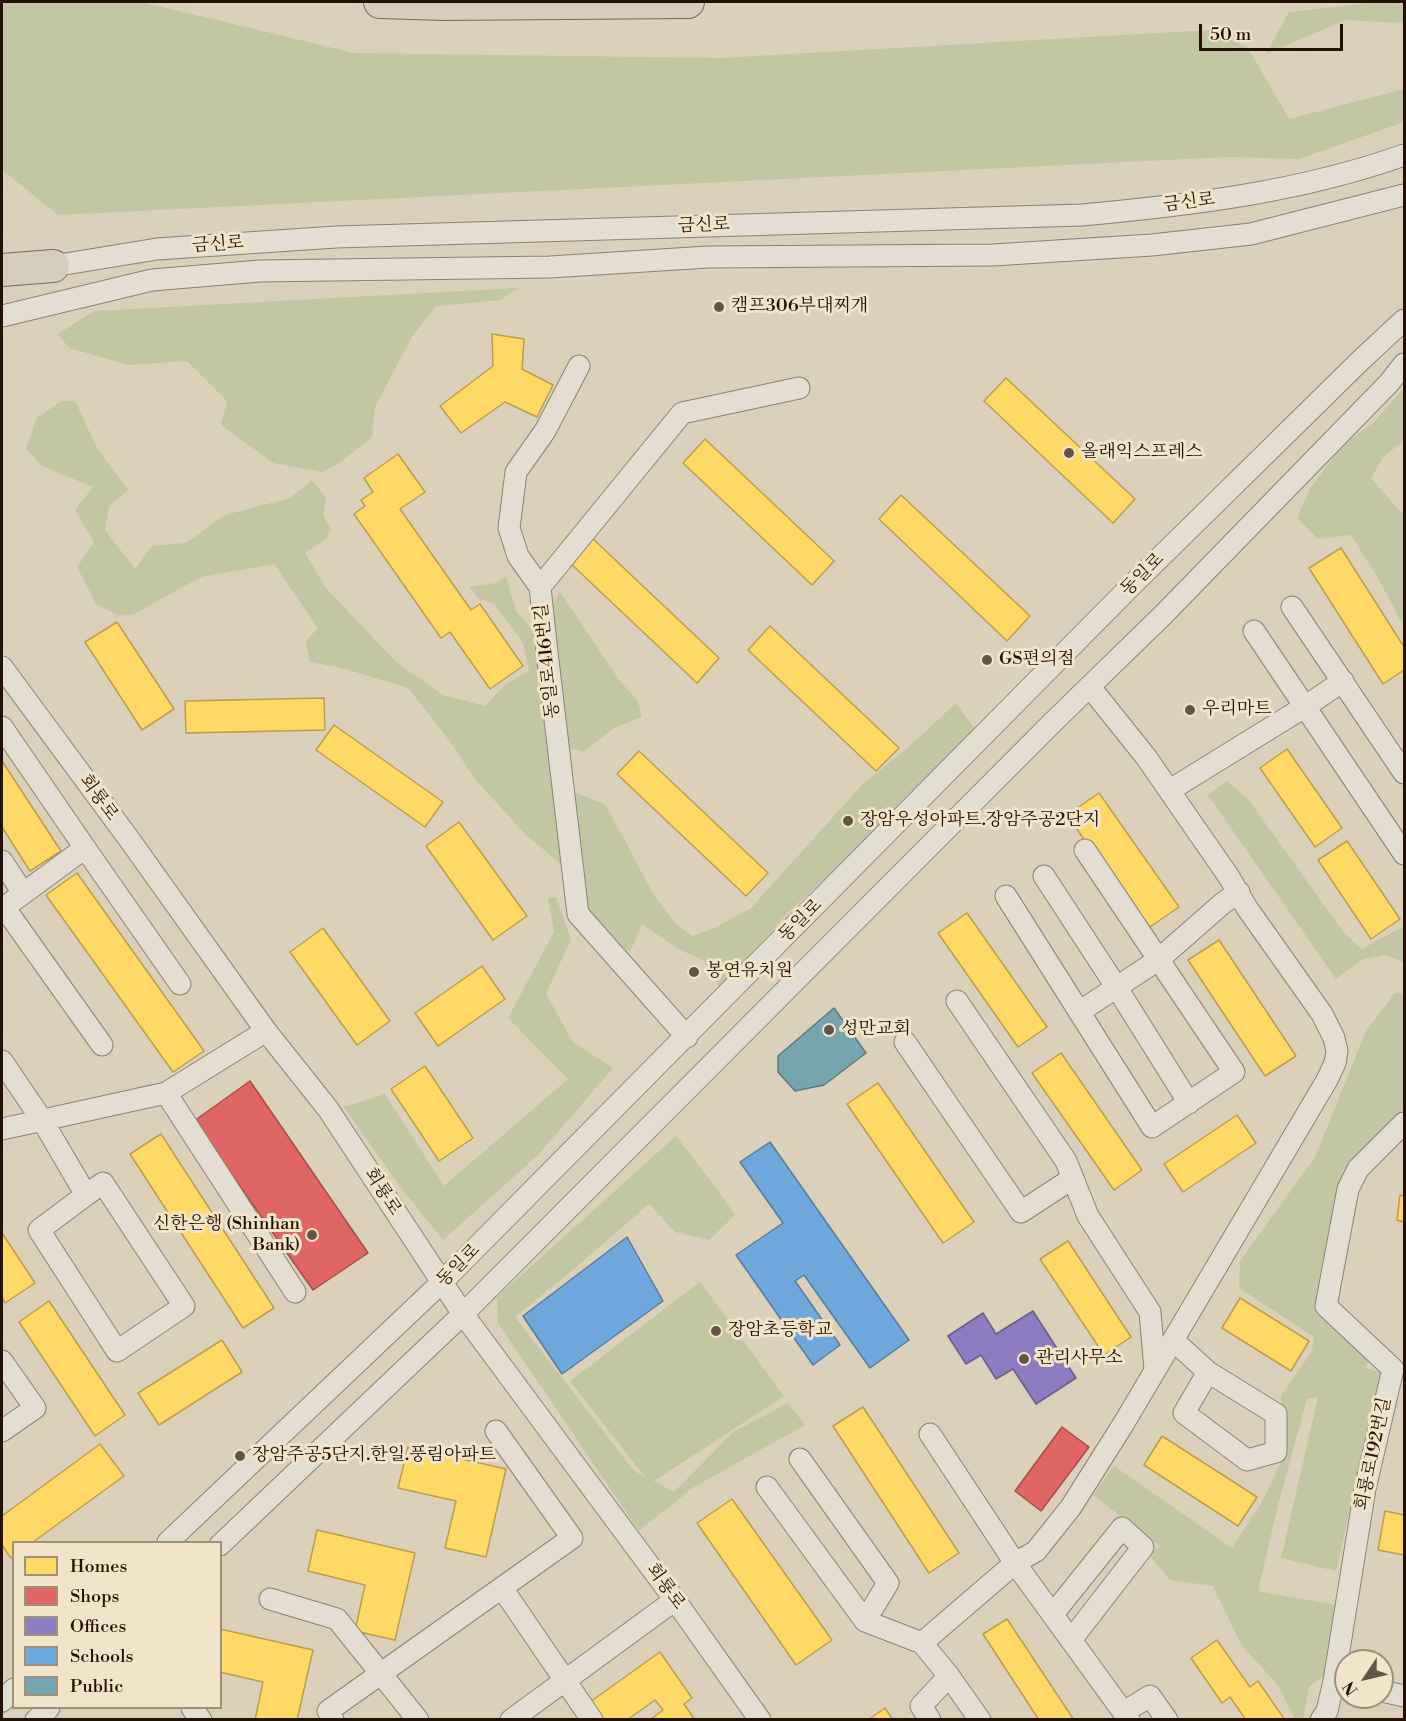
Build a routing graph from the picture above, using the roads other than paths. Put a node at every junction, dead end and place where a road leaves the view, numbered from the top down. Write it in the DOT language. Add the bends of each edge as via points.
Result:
graph roads {
  1 [pos="380,2"];
  2 [pos="688,2"];
  3 [pos="1404,156"];
  4 [pos="1404,195"];
  5 [pos="53,266"];
  6 [pos="2,270"];
  7 [pos="2,283"];
  8 [pos="52,303"];
  9 [pos="1404,311"];
  10 [pos="2,316"];
  11 [pos="1404,320"];
  12 [pos="2,333"];
  13 [pos="1360,360"];
  14 [pos="579,366"];
  15 [pos="1404,366"];
  16 [pos="799,388"];
  17 [pos="540,586"];
  18 [pos="1292,607"];
  19 [pos="1254,631"];
  20 [pos="2,667"];
  21 [pos="1343,681"];
  22 [pos="1090,687"];
  23 [pos="1306,706"];
  24 [pos="2,727"];
  25 [pos="1404,772"];
  26 [pos="1170,790"];
  27 [pos="85,848"];
  28 [pos="1085,850"];
  29 [pos="1404,854"];
  30 [pos="2,861"];
  31 [pos="1044,876"];
  32 [pos="1239,892"];
  33 [pos="23,893"];
  34 [pos="1006,896"];
  35 [pos="3,908"];
  36 [pos="1158,960"];
  37 [pos="180,984"];
  38 [pos="1117,988"];
  39 [pos="957,1001"];
  40 [pos="1079,1012"];
  41 [pos="266,1031"];
  42 [pos="687,1037"];
  43 [pos="905,1042"];
  44 [pos="102,1045"];
  45 [pos="2,1060"];
  46 [pos="166,1093"];
  47 [pos="1189,1103"];
  48 [pos="42,1120"];
  49 [pos="1404,1123"];
  50 [pos="2,1129"];
  51 [pos="1073,1178"];
  52 [pos="86,1195"];
  53 [pos="441,1283"];
  54 [pos="295,1292"];
  55 [pos="463,1314"];
  56 [pos="1174,1341"];
  57 [pos="2,1361"];
  58 [pos="1155,1370"];
  59 [pos="1208,1372"];
  60 [pos="2,1431"];
  61 [pos="496,1431"];
  62 [pos="930,1434"];
  63 [pos="800,1459"];
  64 [pos="767,1487"];
  65 [pos="169,1541"];
  66 [pos="222,1543"];
  67 [pos="1015,1563"];
  68 [pos="502,1588"];
  69 [pos="270,1599"];
  70 [pos="675,1600"];
  71 [pos="1053,1614"];
  72 [pos="865,1621"];
  73 [pos="1071,1640"];
  74 [pos="922,1644"];
  75 [pos="1344,1649"];
  76 [pos="381,1673"];
  77 [pos="949,1676"];
  78 [pos="566,1680"];
  79 [pos="1334,1695"];
  80 [pos="1127,1716"];
  81 [pos="333,1719"];
  82 [pos="418,1719"];
  83 [pos="511,1719"];
  84 [pos="592,1719"];
  85 [pos="759,1719"];
  86 [pos="930,1719"];
  87 [pos="980,1719"];
  88 [pos="1167,1719"];
  89 [pos="1321,1719"];
  1 -- 2 [label="highway"];
  3 -- 5 [label="street, 금신로" via="1244,196 1082,215 336,237 157,249"];
  4 -- 8 [label="street, 금신로" via="1251,234 1152,245 993,255 708,256 550,267 260,271 152,280"];
  5 -- 6 [label="highway"];
  5 -- 7 [label="street, 금신로"];
  8 -- 10 [label="street, 금신로"];
  8 -- 12 [label="street"];
  9 -- 13 [label="street"];
  11 -- 13 [label="street, 동일로"];
  13 -- 42 [label="street, 동일로" via="1132,585"];
  14 -- 17 [label="street" via="546,431 516,472 510,528 518,556"];
  15 -- 22 [label="street, 동일로"];
  16 -- 17 [label="street, 동일로416번길" via="682,413"];
  17 -- 42 [label="street, 동일로416번길" via="578,914"];
  18 -- 21 [label="street"];
  19 -- 23 [label="street"];
  20 -- 41 [label="street, 회룡로"];
  21 -- 23 [label="street"];
  21 -- 25 [label="street"];
  22 -- 26 [label="street"];
  22 -- 55 [label="street, 동일로"];
  23 -- 26 [label="street"];
  23 -- 29 [label="street"];
  24 -- 27 [label="street"];
  26 -- 32 [label="street"];
  27 -- 33 [label="street"];
  27 -- 37 [label="street"];
  28 -- 36 [label="street"];
  30 -- 33 [label="street"];
  31 -- 38 [label="street"];
  32 -- 36 [label="street"];
  32 -- 56 [label="street" via="1330,1027 1337,1051 1327,1080"];
  33 -- 35 [label="street"];
  34 -- 40 [label="street"];
  35 -- 44 [label="street"];
  36 -- 38 [label="street"];
  36 -- 47 [label="street" via="1234,1072"];
  38 -- 40 [label="street"];
  38 -- 47 [label="street"];
  39 -- 51 [label="street" via="1066,1161"];
  40 -- 47 [label="street" via="1152,1127"];
  41 -- 46 [label="street"];
  41 -- 53 [label="street, 회룡로" via="328,1109"];
  42 -- 53 [label="street, 동일로"];
  43 -- 51 [label="street" via="1021,1212"];
  45 -- 48 [label="street"];
  46 -- 48 [label="street"];
  46 -- 54 [label="street"];
  48 -- 50 [label="street"];
  48 -- 52 [label="street"];
  49 -- 75 [label="street, 회룡로192번길" via="1358,1169 1348,1189 1326,1306 1393,1369 1365,1489"];
  51 -- 58 [label="street" via="1088,1216 1150,1312"];
  52 -- 52 [label="street" via="103,1183 184,1306 117,1351 39,1230"];
  53 -- 55 [label="street, 회룡로"];
  53 -- 65 [label="street, 동일로"];
  55 -- 66 [label="street, 동일로"];
  55 -- 70 [label="street, 회룡로"];
  56 -- 58 [label="street"];
  56 -- 59 [label="street"];
  57 -- 60 [label="street" via="35,1408"];
  58 -- 67 [label="street" via="1071,1507 1036,1551"];
  59 -- 59 [label="street" via="1276,1414 1276,1452 1247,1460 1184,1413"];
  61 -- 68 [label="street" via="572,1538"];
  62 -- 67 [label="street"];
  63 -- 72 [label="street" via="888,1583"];
  64 -- 72 [label="street"];
  67 -- 71 [label="street"];
  67 -- 74 [label="street"];
  68 -- 76 [label="street"];
  68 -- 78 [label="street"];
  69 -- 76 [label="street" via="337,1619"];
  70 -- 78 [label="street"];
  70 -- 85 [label="street, 회룡로"];
  71 -- 73 [label="street"];
  71 -- 73 [label="street" via="1122,1528 1143,1547"];
  72 -- 74 [label="street"];
  73 -- 80 [label="street"];
  74 -- 77 [label="street"];
  76 -- 81 [label="street" via="328,1711"];
  76 -- 82 [label="street"];
  77 -- 86 [label="street" via="921,1706"];
  77 -- 87 [label="street"];
  78 -- 83 [label="street"];
  78 -- 84 [label="street"];
  79 -- 89 [label="street"];
  80 -- 88 [label="street" via="1150,1696"];
}
